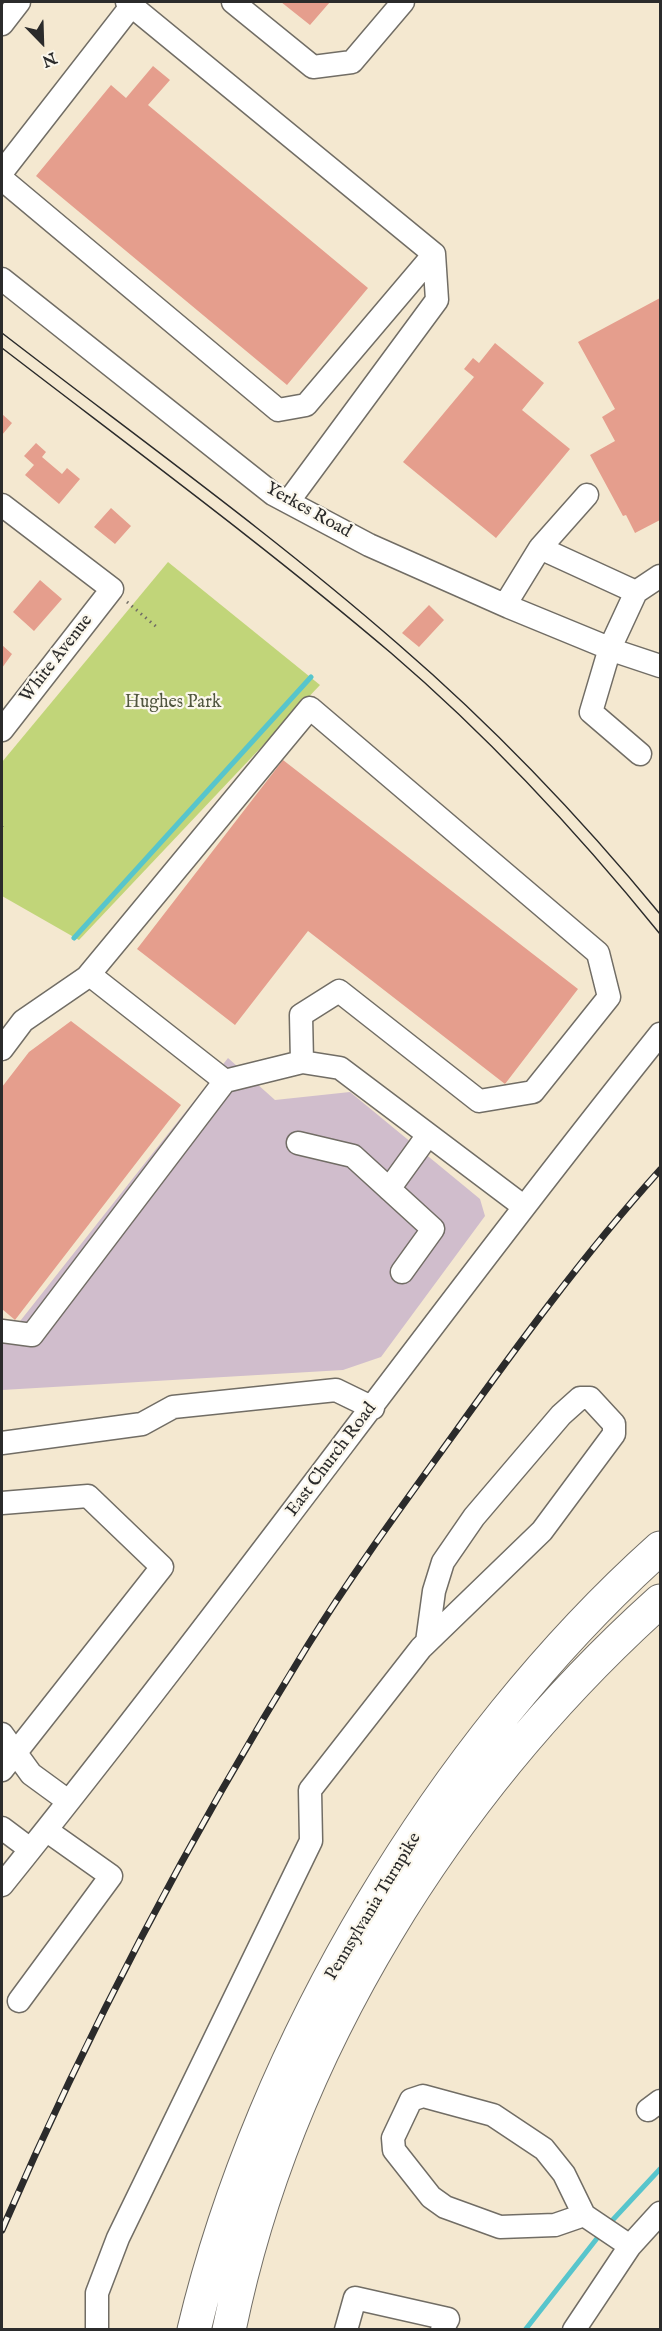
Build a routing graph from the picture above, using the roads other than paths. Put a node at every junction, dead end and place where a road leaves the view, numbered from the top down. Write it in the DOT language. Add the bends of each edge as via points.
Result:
graph roads {
  1 [pos="19,2"];
  2 [pos="233,2"];
  3 [pos="403,2"];
  4 [pos="130,3"];
  5 [pos="2,24"];
  6 [pos="2,172"];
  7 [pos="2,179"];
  8 [pos="434,254"];
  9 [pos="2,279"];
  10 [pos="587,495"];
  11 [pos="288,502"];
  12 [pos="2,505"];
  13 [pos="540,548"];
  14 [pos="660,576"];
  15 [pos="636,592"];
  16 [pos="505,605"];
  17 [pos="610,648"];
  18 [pos="660,666"];
  19 [pos="2,730"];
  20 [pos="640,754"];
  21 [pos="87,977"];
  22 [pos="660,1034"];
  23 [pos="2,1049"];
  24 [pos="302,1062"];
  25 [pos="225,1081"];
  26 [pos="428,1135"];
  27 [pos="298,1143"];
  28 [pos="389,1189"];
  29 [pos="523,1206"];
  30 [pos="402,1272"];
  31 [pos="2,1331"];
  32 [pos="373,1408"];
  33 [pos="2,1443"];
  34 [pos="2,1503"];
  35 [pos="660,1548"];
  36 [pos="660,1601"];
  37 [pos="428,1642"];
  38 [pos="2,1734"];
  39 [pos="8,1761"];
  40 [pos="68,1802"];
  41 [pos="2,1828"];
  42 [pos="46,1830"];
  43 [pos="30,1849"];
  44 [pos="2,1885"];
  45 [pos="19,2001"];
  46 [pos="660,2213"];
  47 [pos="586,2216"];
  48 [pos="630,2246"];
  49 [pos="97,2330"];
  50 [pos="194,2330"];
  51 [pos="229,2330"];
  52 [pos="346,2330"];
  53 [pos="442,2330"];
  54 [pos="574,2330"];
  1 -- 5 [label="street"];
  2 -- 3 [label="street" via="313,67 352,62"];
  4 -- 6 [label="street"];
  4 -- 8 [label="street"];
  7 -- 8 [label="street" via="278,410 306,405"];
  8 -- 11 [label="street" via="437,300"];
  9 -- 11 [label="street, Yerkes Road"];
  10 -- 13 [label="street"];
  11 -- 16 [label="street, Yerkes Road" via="369,545"];
  12 -- 19 [label="street, White Avenue" via="112,589"];
  13 -- 15 [label="street"];
  13 -- 16 [label="street"];
  14 -- 15 [label="street"];
  15 -- 17 [label="street"];
  16 -- 17 [label="street, Yerkes Road"];
  17 -- 18 [label="street, Yerkes Road"];
  17 -- 20 [label="street" via="591,712"];
  21 -- 23 [label="street" via="23,1021"];
  21 -- 24 [label="street" via="310,708 598,953 609,997 533,1092 479,1101 339,992 301,1015"];
  21 -- 25 [label="street" via="90,975"];
  22 -- 29 [label="street, East Church Road"];
  24 -- 25 [label="street"];
  24 -- 26 [label="street" via="340,1068"];
  25 -- 31 [label="street" via="32,1335"];
  26 -- 28 [label="street"];
  26 -- 29 [label="street"];
  27 -- 28 [label="street" via="353,1156"];
  28 -- 30 [label="street" via="433,1229"];
  29 -- 32 [label="street, East Church Road"];
  32 -- 33 [label="street" via="336,1390 173,1407 142,1424"];
  32 -- 40 [label="street, East Church Road"];
  34 -- 39 [label="street" via="88,1496 162,1567"];
  35 -- 50 [label="highway, Pennsylvania Turnpike" via="533,1679 474,1754 379,1891 335,1968 271,2100 242,2170"];
  36 -- 51 [label="highway, Pennsylvania Turnpike" via="562,1699 465,1815 382,1938 344,2004 274,2173 242,2266"];
  37 -- 37 [label="street" via="542,1531 614,1434 614,1424 591,1398 580,1398 561,1415 474,1517 443,1562 434,1591"];
  37 -- 49 [label="street" via="310,1790 310,1841 118,2238 97,2293"];
  38 -- 39 [label="street"];
  39 -- 40 [label="street"];
  40 -- 42 [label="street, East Church Road"];
  41 -- 43 [label="street"];
  42 -- 43 [label="street, East Church Road"];
  42 -- 45 [label="street" via="111,1876"];
  43 -- 44 [label="street, East Church Road"];
  46 -- 48 [label="street"];
  47 -- 47 [label="street" via="564,2174 544,2149 493,2115 423,2096 411,2100 393,2138 394,2150 431,2197 445,2207 500,2227 555,2225"];
  47 -- 48 [label="street"];
  48 -- 54 [label="street"];
  52 -- 53 [label="street" via="355,2298 448,2319"];
}
